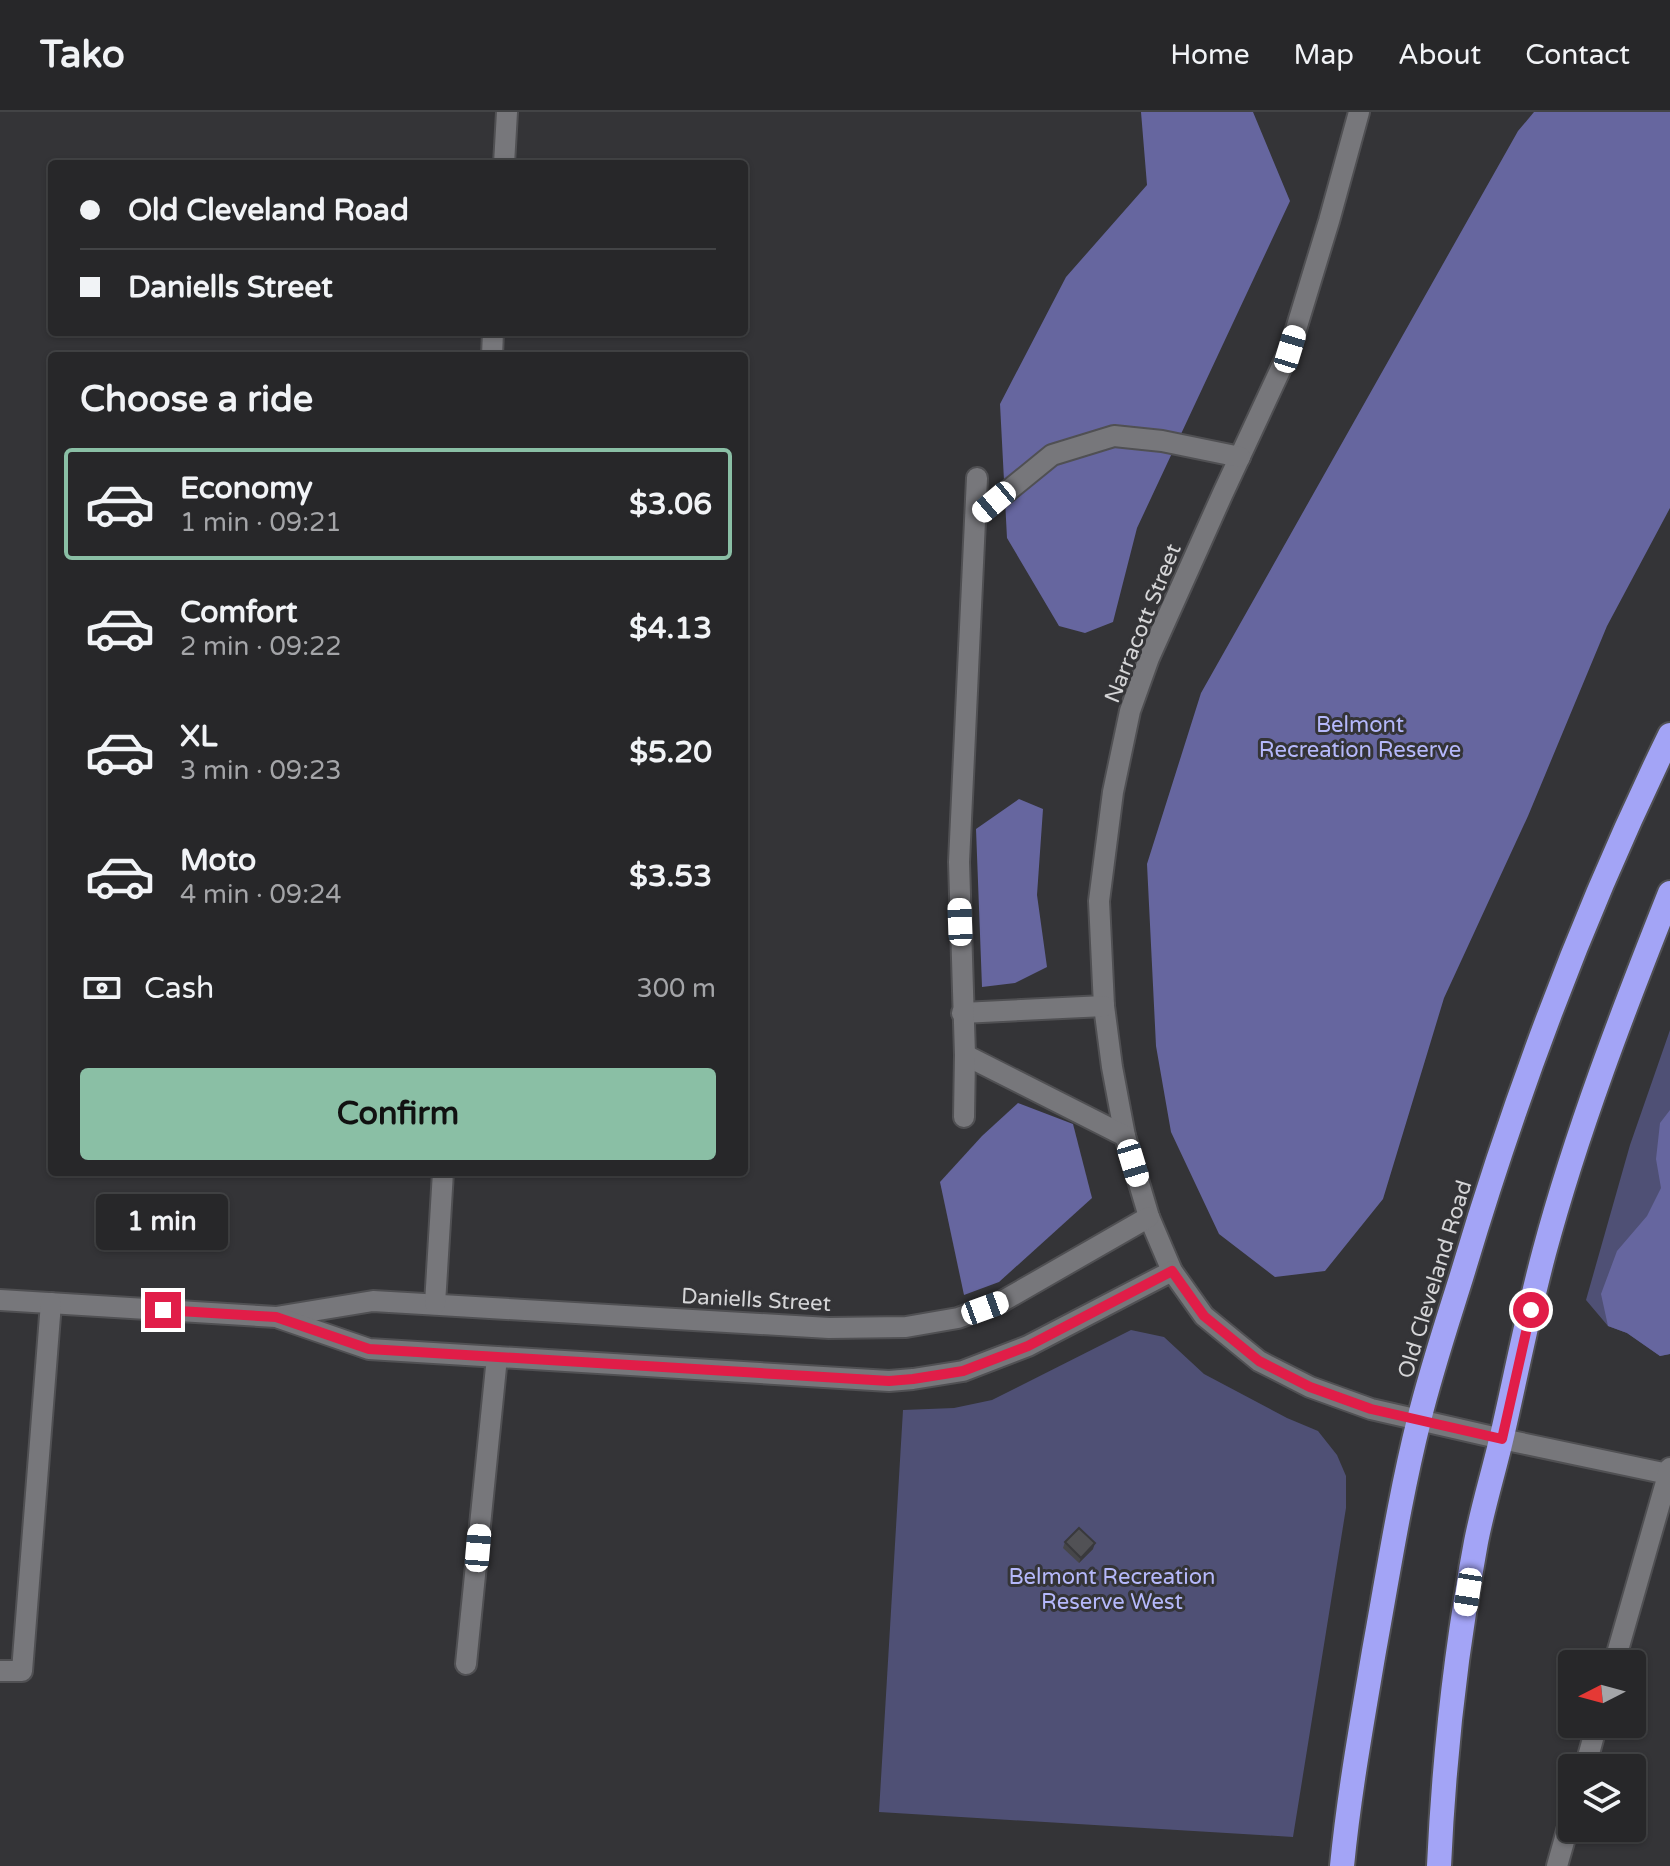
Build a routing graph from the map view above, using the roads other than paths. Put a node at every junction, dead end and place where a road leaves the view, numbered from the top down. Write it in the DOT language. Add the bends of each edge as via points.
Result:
graph roads {
  1 [pos="507,112"];
  2 [pos="1359,112"];
  3 [pos="504,160"];
  4 [pos="1240,457"];
  5 [pos="977,478"];
  6 [pos="976,517"];
  7 [pos="1670,735"];
  8 [pos="1670,893"];
  9 [pos="1104,1006"];
  10 [pos="962,1013"];
  11 [pos="965,1055"];
  12 [pos="964,1117"];
  13 [pos="1125,1136"];
  14 [pos="443,1176"];
  15 [pos="1149,1217"];
  16 [pos="1172,1271"];
  17 [pos="0,1300"];
  18 [pos="51,1303"];
  19 [pos="435,1304"];
  20 [pos="276,1317"];
  21 [pos="497,1357"];
  22 [pos="1419,1420"];
  23 [pos="1502,1439"];
  24 [pos="1669,1471"];
  25 [pos="1618,1650"];
  26 [pos="466,1664"];
  27 [pos="0,1671"];
  28 [pos="1564,1842"];
  29 [pos="1342,1866"];
  30 [pos="1439,1866"];
  31 [pos="1557,1866"];
  1 -- 3 [label="street"];
  2 -- 4 [label="street, Narracott Street" via="1290,349"];
  4 -- 6 [label="street" via="1114,436 1052,455"];
  4 -- 9 [label="street, Narracott Street" via="1130,711 1099,901"];
  5 -- 6 [label="street"];
  6 -- 10 [label="street" via="959,862"];
  7 -- 22 [label="highway, Old Cleveland Road" via="1588,915 1545,1025 1490,1181"];
  8 -- 23 [label="highway" via="1568,1174 1544,1253"];
  9 -- 10 [label="street"];
  9 -- 13 [label="street, Narracott Street"];
  10 -- 11 [label="street"];
  11 -- 12 [label="street"];
  11 -- 13 [label="street"];
  13 -- 15 [label="street, Narracott Street"];
  14 -- 19 [label="street"];
  15 -- 16 [label="street"];
  15 -- 19 [label="street, Daniells Street" via="1001,1302 958,1318 906,1327 829,1328"];
  16 -- 21 [label="street, Daniells Street" via="1028,1346 963,1371 913,1379"];
  16 -- 22 [label="street" via="1204,1316 1259,1361 1310,1387"];
  17 -- 18 [label="street, Daniells Street"];
  18 -- 20 [label="street, Daniells Street"];
  18 -- 27 [label="street" via="22,1671"];
  19 -- 20 [label="street, Daniells Street" via="373,1301"];
  20 -- 21 [label="street, Daniells Street" via="369,1349"];
  21 -- 26 [label="street"];
  22 -- 23 [label="street"];
  22 -- 29 [label="highway, Old Cleveland Road" via="1375,1644"];
  23 -- 24 [label="street"];
  23 -- 30 [label="highway" via="1459,1644"];
  24 -- 25 [label="street"];
  28 -- 31 [label="street"];
}
